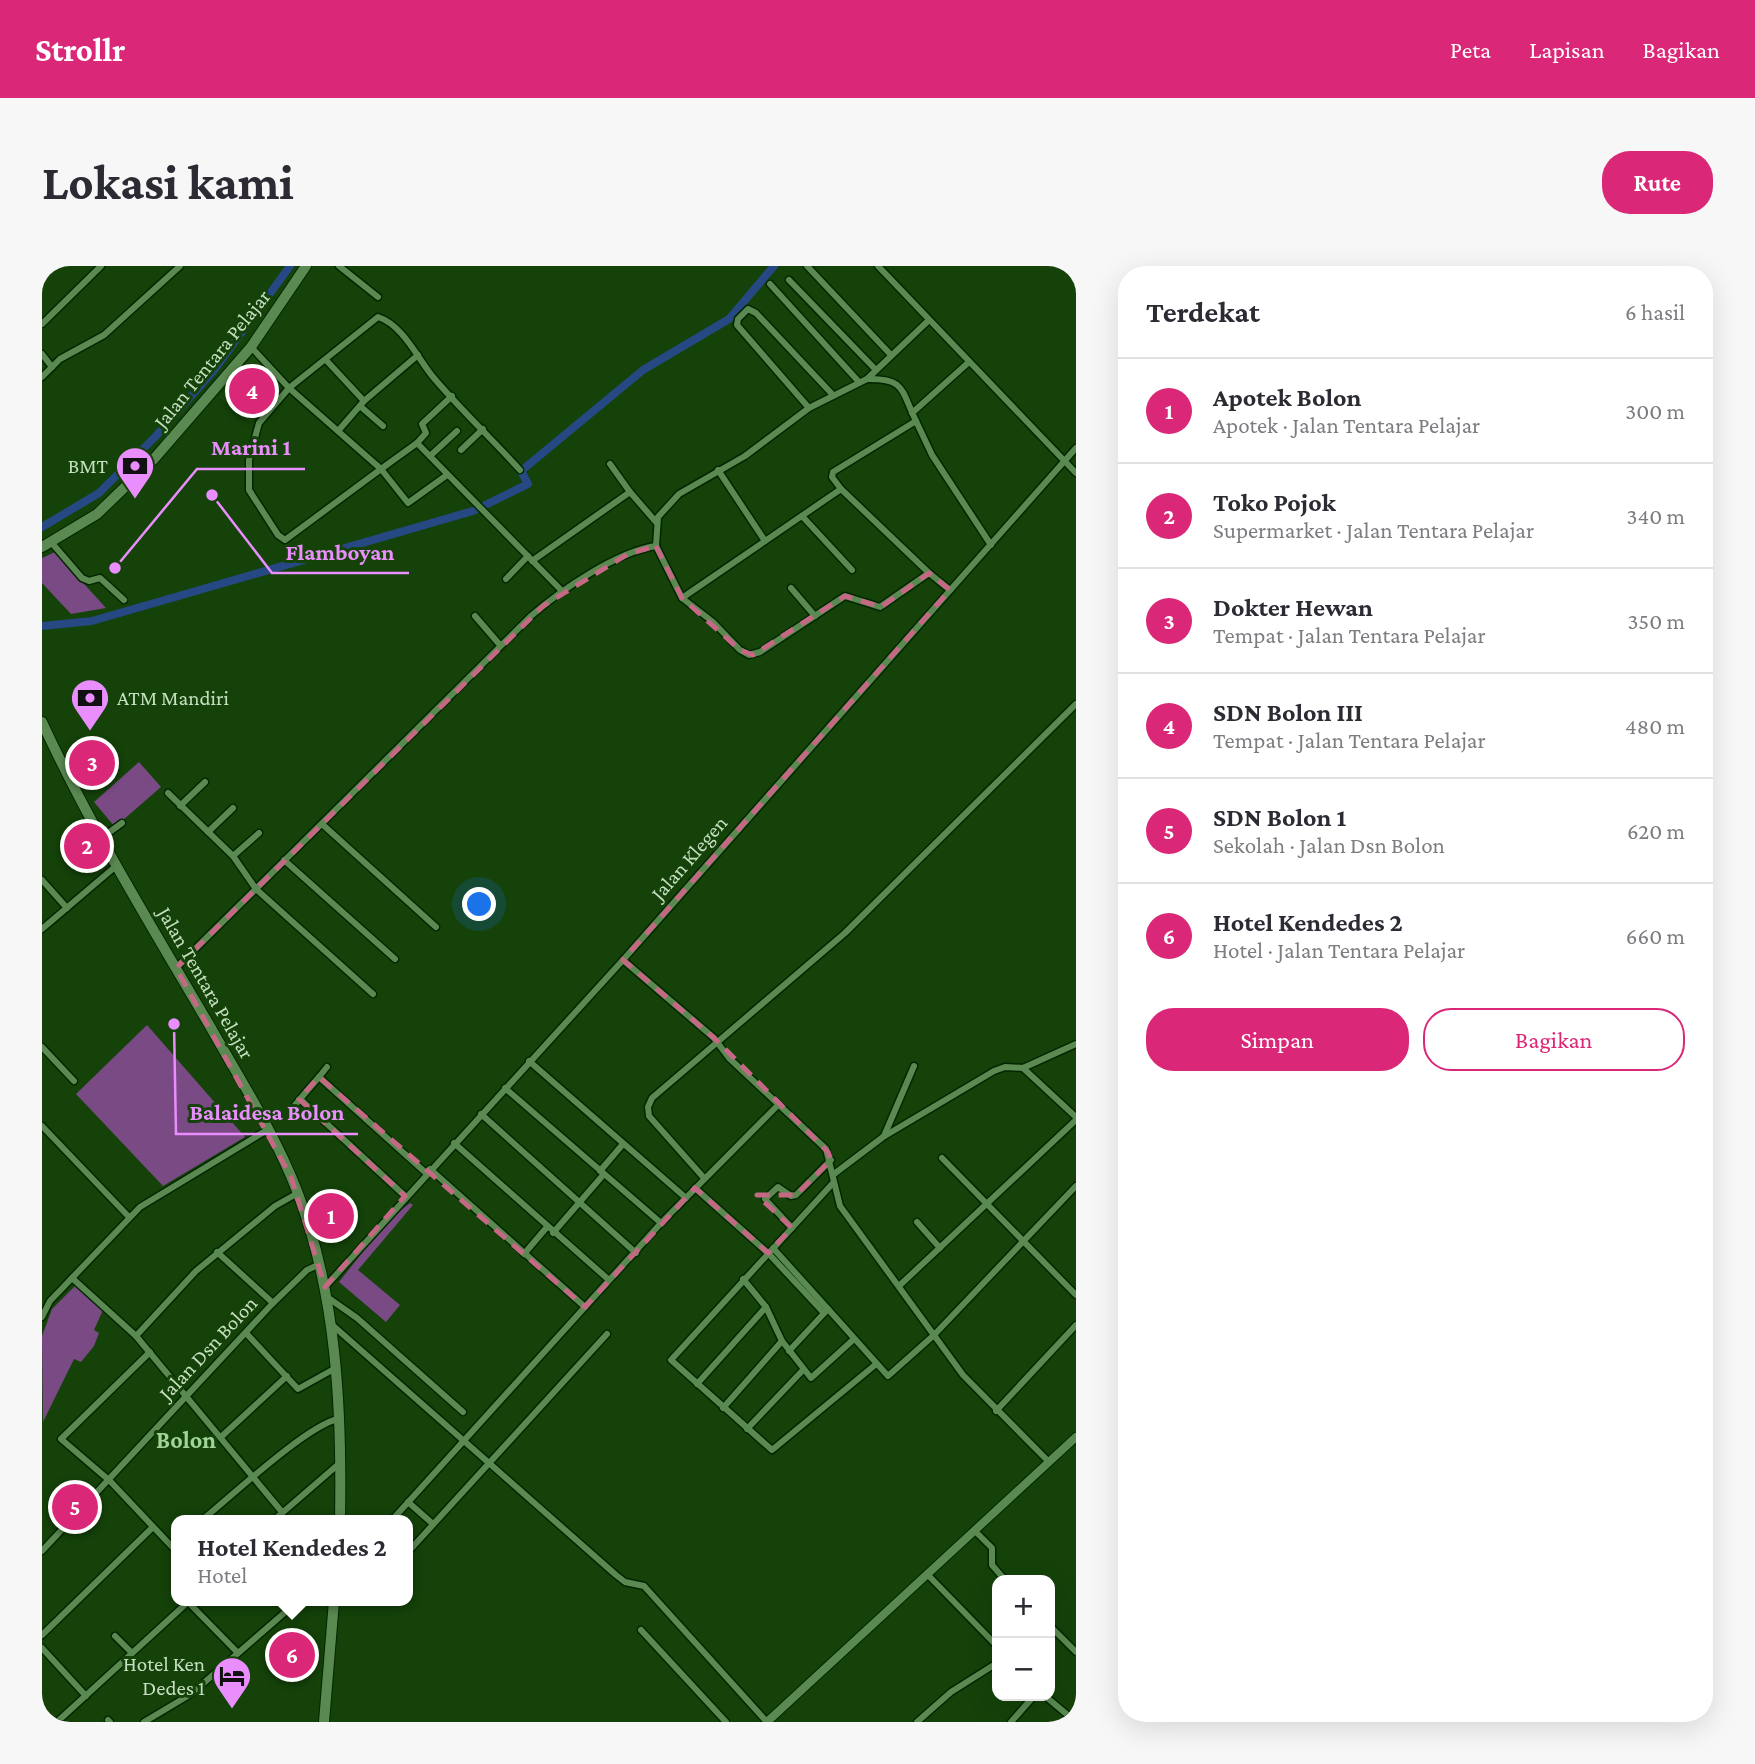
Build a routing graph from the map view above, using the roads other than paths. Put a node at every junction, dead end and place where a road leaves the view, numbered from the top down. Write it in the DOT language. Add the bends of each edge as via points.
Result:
graph roads {
  1 [pos="101,266"];
  2 [pos="180,266"];
  3 [pos="306,266"];
  4 [pos="340,266"];
  5 [pos="807,266"];
  6 [pos="878,266"];
  7 [pos="789,280"];
  8 [pos="770,284"];
  9 [pos="378,297"];
  10 [pos="929,320"];
  11 [pos="42,324"];
  12 [pos="251,347"];
  13 [pos="42,354"];
  14 [pos="418,355"];
  15 [pos="891,355"];
  16 [pos="326,360"];
  17 [pos="969,362"];
  18 [pos="52,367"];
  19 [pos="876,370"];
  20 [pos="42,377"];
  21 [pos="867,379"];
  22 [pos="859,382"];
  23 [pos="289,388"];
  24 [pos="833,395"];
  25 [pos="452,396"];
  26 [pos="362,403"];
  27 [pos="809,408"];
  28 [pos="912,413"];
  29 [pos="916,421"];
  30 [pos="383,426"];
  31 [pos="483,429"];
  32 [pos="338,431"];
  33 [pos="457,431"];
  34 [pos="417,443"];
  35 [pos="1076,448"];
  36 [pos="461,450"];
  37 [pos="430,456"];
  38 [pos="1064,461"];
  39 [pos="610,464"];
  40 [pos="381,469"];
  41 [pos="520,470"];
  42 [pos="718,470"];
  43 [pos="1076,473"];
  44 [pos="447,475"];
  45 [pos="842,489"];
  46 [pos="630,492"];
  47 [pos="802,516"];
  48 [pos="656,522"];
  49 [pos="765,541"];
  50 [pos="46,544"];
  51 [pos="991,545"];
  52 [pos="656,546"];
  53 [pos="530,559"];
  54 [pos="852,570"];
  55 [pos="929,573"];
  56 [pos="506,579"];
  57 [pos="791,588"];
  58 [pos="950,590"];
  59 [pos="563,592"];
  60 [pos="682,598"];
  61 [pos="124,600"];
  62 [pos="815,616"];
  63 [pos="475,617"];
  64 [pos="500,645"];
  65 [pos="1076,704"];
  66 [pos="42,722"];
  67 [pos="205,782"];
  68 [pos="168,793"];
  69 [pos="180,806"];
  70 [pos="233,808"];
  71 [pos="122,824"];
  72 [pos="322,824"];
  73 [pos="208,831"];
  74 [pos="259,833"];
  75 [pos="100,839"];
  76 [pos="233,856"];
  77 [pos="284,860"];
  78 [pos="116,866"];
  79 [pos="42,880"];
  80 [pos="256,889"];
  81 [pos="67,908"];
  82 [pos="436,927"];
  83 [pos="42,929"];
  84 [pos="395,959"];
  85 [pos="623,960"];
  86 [pos="176,968"];
  87 [pos="373,994"];
  88 [pos="716,1042"];
  89 [pos="1076,1044"];
  90 [pos="42,1046"];
  91 [pos="529,1061"];
  92 [pos="914,1066"];
  93 [pos="327,1067"];
  94 [pos="1023,1068"];
  95 [pos="319,1077"];
  96 [pos="74,1081"];
  97 [pos="505,1088"];
  98 [pos="300,1099"];
  99 [pos="778,1105"];
  100 [pos="291,1110"];
  101 [pos="481,1114"];
  102 [pos="1076,1118"];
  103 [pos="42,1126"];
  104 [pos="267,1130"];
  105 [pos="883,1137"];
  106 [pos="454,1143"];
  107 [pos="623,1143"];
  108 [pos="942,1158"];
  109 [pos="831,1160"];
  110 [pos="428,1171"];
  111 [pos="602,1172"];
  112 [pos="834,1174"];
  113 [pos="704,1178"];
  114 [pos="833,1183"];
  115 [pos="1076,1186"];
  116 [pos="695,1188"];
  117 [pos="298,1193"];
  118 [pos="405,1196"];
  119 [pos="685,1198"];
  120 [pos="579,1204"];
  121 [pos="987,1204"];
  122 [pos="129,1217"];
  123 [pos="917,1222"];
  124 [pos="662,1223"];
  125 [pos="547,1227"];
  126 [pos="792,1228"];
  127 [pos="553,1233"];
  128 [pos="1025,1241"];
  129 [pos="940,1248"];
  130 [pos="771,1251"];
  131 [pos="217,1252"];
  132 [pos="636,1253"];
  133 [pos="524,1254"];
  134 [pos="318,1265"];
  135 [pos="72,1278"];
  136 [pos="743,1279"];
  137 [pos="609,1280"];
  138 [pos="899,1286"];
  139 [pos="326,1292"];
  140 [pos="1076,1295"];
  141 [pos="273,1303"];
  142 [pos="584,1307"];
  143 [pos="765,1307"];
  144 [pos="826,1311"];
  145 [pos="42,1317"];
  146 [pos="329,1322"];
  147 [pos="1076,1325"];
  148 [pos="246,1333"];
  149 [pos="607,1334"];
  150 [pos="934,1335"];
  151 [pos="136,1336"];
  152 [pos="854,1339"];
  153 [pos="782,1341"];
  154 [pos="789,1351"];
  155 [pos="150,1352"];
  156 [pos="875,1365"];
  157 [pos="334,1369"];
  158 [pos="803,1370"];
  159 [pos="287,1376"];
  160 [pos="697,1384"];
  161 [pos="187,1396"];
  162 [pos="723,1408"];
  163 [pos="996,1411"];
  164 [pos="463,1412"];
  165 [pos="338,1419"];
  166 [pos="747,1429"];
  167 [pos="221,1437"];
  168 [pos="1076,1437"];
  169 [pos="463,1440"];
  170 [pos="341,1461"];
  171 [pos="489,1462"];
  172 [pos="1049,1462"];
  173 [pos="255,1478"];
  174 [pos="110,1481"];
  175 [pos="408,1502"];
  176 [pos="282,1512"];
  177 [pos="208,1515"];
  178 [pos="279,1515"];
  179 [pos="340,1515"];
  180 [pos="396,1515"];
  181 [pos="433,1524"];
  182 [pos="153,1527"];
  183 [pos="974,1530"];
  184 [pos="171,1543"];
  185 [pos="413,1546"];
  186 [pos="42,1551"];
  187 [pos="927,1574"];
  188 [pos="1001,1575"];
  189 [pos="183,1606"];
  190 [pos="194,1606"];
  191 [pos="292,1606"];
  192 [pos="334,1606"];
  193 [pos="640,1630"];
  194 [pos="1055,1631"];
  195 [pos="42,1635"];
  196 [pos="115,1636"];
  197 [pos="992,1642"];
  198 [pos="42,1648"];
  199 [pos="1076,1652"];
  200 [pos="131,1653"];
  201 [pos="238,1653"];
  202 [pos="992,1665"];
  203 [pos="86,1696"];
  204 [pos="1029,1701"];
  205 [pos="1051,1701"];
  206 [pos="57,1722"];
  207 [pos="144,1722"];
  208 [pos="324,1722"];
  209 [pos="726,1722"];
  210 [pos="767,1722"];
  211 [pos="916,1722"];
  212 [pos="1010,1722"];
  213 [pos="1076,1722"];
  1 -- 11 [label="street"];
  2 -- 18 [label="street" via="104,335"];
  3 -- 12 [label="main road, Jalan Tentara Pelajar"];
  4 -- 9 [label="street"];
  5 -- 15 [label="street"];
  6 -- 10 [label="street"];
  7 -- 19 [label="street"];
  8 -- 22 [label="street"];
  10 -- 15 [label="street"];
  10 -- 17 [label="street"];
  12 -- 23 [label="street"];
  12 -- 50 [label="main road, Jalan Tentara Pelajar" via="124,491 97,514"];
  13 -- 18 [label="street"];
  14 -- 16 [label="street" via="378,317"];
  14 -- 25 [label="street"];
  14 -- 26 [label="street"];
  15 -- 19 [label="street"];
  16 -- 23 [label="street"];
  16 -- 26 [label="street"];
  17 -- 28 [label="street"];
  17 -- 38 [label="street"];
  18 -- 20 [label="street"];
  19 -- 21 [label="street"];
  21 -- 22 [label="street"];
  21 -- 28 [label="street" via="896,382"];
  22 -- 24 [label="street"];
  23 -- 32 [label="street"];
  23 -- 40 [label="street" via="259,424 248,479 251,496 281,538 286,539"];
  24 -- 27 [label="street"];
  24 -- 27 [label="street" via="749,309 737,325"];
  25 -- 31 [label="street"];
  25 -- 34 [label="street" via="422,424 426,433"];
  26 -- 30 [label="street"];
  26 -- 32 [label="street"];
  27 -- 42 [label="street" via="745,456"];
  28 -- 29 [label="street"];
  29 -- 45 [label="street" via="833,472"];
  29 -- 51 [label="street" via="940,468"];
  31 -- 36 [label="street"];
  31 -- 41 [label="street"];
  32 -- 40 [label="street"];
  33 -- 37 [label="street"];
  34 -- 37 [label="street"];
  34 -- 40 [label="street"];
  35 -- 38 [label="street, Jalan Klegen"];
  37 -- 44 [label="street"];
  38 -- 43 [label="street"];
  38 -- 51 [label="street, Jalan Klegen"];
  39 -- 46 [label="street"];
  40 -- 44 [label="street" via="408,503"];
  42 -- 48 [label="street" via="668,503"];
  42 -- 49 [label="street"];
  44 -- 53 [label="street"];
  45 -- 47 [label="street"];
  45 -- 55 [label="street"];
  46 -- 48 [label="street"];
  46 -- 53 [label="street"];
  47 -- 49 [label="street"];
  47 -- 54 [label="street"];
  48 -- 52 [label="street"];
  49 -- 60 [label="street"];
  50 -- 61 [label="street" via="82,578 100,578"];
  51 -- 58 [label="street, Jalan Klegen"];
  52 -- 59 [label="street" via="628,554"];
  52 -- 60 [label="street"];
  53 -- 56 [label="street"];
  53 -- 59 [label="street"];
  55 -- 58 [label="street"];
  55 -- 62 [label="street" via="883,606 869,606 845,596"];
  57 -- 62 [label="street"];
  58 -- 85 [label="street, Jalan Klegen"];
  59 -- 64 [label="street"];
  60 -- 62 [label="street" via="749,655"];
  63 -- 64 [label="street"];
  64 -- 72 [label="street"];
  65 -- 88 [label="street" via="845,933"];
  66 -- 75 [label="main road, Jalan Tentara Pelajar"];
  67 -- 69 [label="street"];
  68 -- 69 [label="street"];
  69 -- 73 [label="street"];
  70 -- 73 [label="street"];
  71 -- 75 [label="street"];
  72 -- 77 [label="street"];
  72 -- 82 [label="street"];
  73 -- 76 [label="street"];
  74 -- 76 [label="street"];
  75 -- 78 [label="main road, Jalan Tentara Pelajar"];
  76 -- 80 [label="street"];
  77 -- 80 [label="street"];
  77 -- 84 [label="street"];
  78 -- 81 [label="street"];
  78 -- 86 [label="main road, Jalan Tentara Pelajar"];
  79 -- 81 [label="street"];
  80 -- 86 [label="street"];
  80 -- 87 [label="street"];
  81 -- 83 [label="street"];
  85 -- 88 [label="street"];
  85 -- 91 [label="street, Jalan Klegen"];
  86 -- 104 [label="main road, Jalan Tentara Pelajar"];
  88 -- 99 [label="street"];
  88 -- 113 [label="street" via="667,1082 648,1107 649,1116"];
  89 -- 94 [label="street"];
  90 -- 96 [label="street"];
  91 -- 97 [label="street, Jalan Klegen"];
  91 -- 107 [label="street"];
  92 -- 105 [label="street"];
  93 -- 95 [label="street"];
  94 -- 102 [label="street"];
  94 -- 105 [label="street" via="994,1071"];
  95 -- 98 [label="street"];
  95 -- 110 [label="street"];
  97 -- 101 [label="street, Jalan Klegen"];
  97 -- 111 [label="street"];
  98 -- 100 [label="street"];
  98 -- 118 [label="street"];
  99 -- 109 [label="street"];
  99 -- 113 [label="street"];
  101 -- 106 [label="street, Jalan Klegen"];
  101 -- 120 [label="street"];
  102 -- 121 [label="street"];
  103 -- 122 [label="street"];
  104 -- 117 [label="main road, Jalan Tentara Pelajar"];
  104 -- 122 [label="street"];
  105 -- 112 [label="street"];
  106 -- 110 [label="street, Jalan Klegen"];
  106 -- 125 [label="street"];
  107 -- 111 [label="street"];
  107 -- 119 [label="street"];
  108 -- 121 [label="street"];
  109 -- 112 [label="street"];
  109 -- 126 [label="street" via="796,1195 778,1187 765,1199"];
  110 -- 118 [label="street, Jalan Klegen"];
  110 -- 133 [label="street"];
  111 -- 120 [label="street"];
  111 -- 124 [label="street"];
  112 -- 114 [label="street"];
  113 -- 116 [label="street"];
  114 -- 126 [label="street"];
  114 -- 138 [label="street" via="840,1206"];
  115 -- 128 [label="street"];
  116 -- 119 [label="street"];
  116 -- 130 [label="street"];
  117 -- 131 [label="street"];
  117 -- 134 [label="main road, Jalan Tentara Pelajar"];
  118 -- 139 [label="street, Jalan Klegen"];
  119 -- 124 [label="street"];
  120 -- 127 [label="street"];
  120 -- 132 [label="street"];
  121 -- 128 [label="street"];
  121 -- 129 [label="street"];
  122 -- 135 [label="street"];
  123 -- 129 [label="street"];
  124 -- 132 [label="street"];
  125 -- 127 [label="street"];
  125 -- 133 [label="street"];
  126 -- 130 [label="street"];
  127 -- 137 [label="street"];
  128 -- 140 [label="street"];
  128 -- 150 [label="street"];
  129 -- 138 [label="street"];
  130 -- 136 [label="street"];
  130 -- 144 [label="street"];
  131 -- 141 [label="street"];
  131 -- 151 [label="street"];
  132 -- 137 [label="street"];
  133 -- 142 [label="street"];
  134 -- 139 [label="main road, Jalan Tentara Pelajar"];
  134 -- 141 [label="street, Jalan Dsn Bolon"];
  135 -- 145 [label="street"];
  135 -- 151 [label="street"];
  136 -- 143 [label="street"];
  136 -- 160 [label="street" via="671,1359"];
  137 -- 142 [label="street"];
  138 -- 150 [label="street"];
  139 -- 146 [label="main road, Jalan Tentara Pelajar"];
  139 -- 164 [label="street"];
  141 -- 148 [label="street, Jalan Dsn Bolon"];
  142 -- 169 [label="street"];
  143 -- 153 [label="street"];
  143 -- 160 [label="street"];
  144 -- 152 [label="street"];
  144 -- 154 [label="street"];
  146 -- 157 [label="main road, Jalan Tentara Pelajar"];
  146 -- 169 [label="street"];
  147 -- 163 [label="street"];
  148 -- 159 [label="street"];
  148 -- 161 [label="street, Jalan Dsn Bolon"];
  149 -- 171 [label="street"];
  150 -- 156 [label="street" via="888,1376"];
  150 -- 163 [label="street"];
  151 -- 155 [label="street"];
  152 -- 156 [label="street"];
  152 -- 158 [label="street" via="812,1378"];
  153 -- 154 [label="street"];
  153 -- 162 [label="street"];
  154 -- 158 [label="street"];
  155 -- 161 [label="street"];
  155 -- 174 [label="street" via="61,1439"];
  156 -- 166 [label="street" via="775,1448 769,1449"];
  157 -- 159 [label="street" via="302,1389"];
  157 -- 165 [label="main road, Jalan Tentara Pelajar"];
  158 -- 166 [label="street"];
  159 -- 167 [label="street"];
  160 -- 162 [label="street"];
  161 -- 167 [label="street"];
  161 -- 174 [label="street, Jalan Dsn Bolon"];
  162 -- 166 [label="street"];
  163 -- 172 [label="street"];
  165 -- 170 [label="main road, Jalan Tentara Pelajar"];
  165 -- 173 [label="street" via="327,1421"];
  167 -- 173 [label="street"];
  168 -- 172 [label="street"];
  169 -- 171 [label="street"];
  169 -- 175 [label="street"];
  170 -- 176 [label="street"];
  170 -- 179 [label="main road, Jalan Tentara Pelajar"];
  171 -- 181 [label="street"];
  171 -- 210 [label="street" via="616,1575 651,1592"];
  172 -- 183 [label="street"];
  173 -- 176 [label="street"];
  173 -- 177 [label="street"];
  174 -- 182 [label="street"];
  174 -- 186 [label="street, Jalan Dsn Bolon"];
  175 -- 180 [label="street"];
  175 -- 181 [label="street"];
  176 -- 178 [label="street"];
  181 -- 185 [label="street"];
  182 -- 184 [label="street"];
  182 -- 195 [label="street"];
  183 -- 187 [label="street"];
  183 -- 188 [label="street" via="992,1548 992,1565"];
  187 -- 197 [label="street"];
  187 -- 210 [label="street"];
  189 -- 200 [label="street"];
  190 -- 201 [label="street"];
  191 -- 201 [label="street"];
  192 -- 208 [label="main road"];
  193 -- 209 [label="street"];
  194 -- 199 [label="street"];
  196 -- 200 [label="street"];
  198 -- 203 [label="street"];
  200 -- 203 [label="street"];
  201 -- 207 [label="street" via="177,1703"];
  202 -- 211 [label="street"];
  203 -- 206 [label="street"];
  204 -- 212 [label="street"];
  205 -- 213 [label="street"];
}
